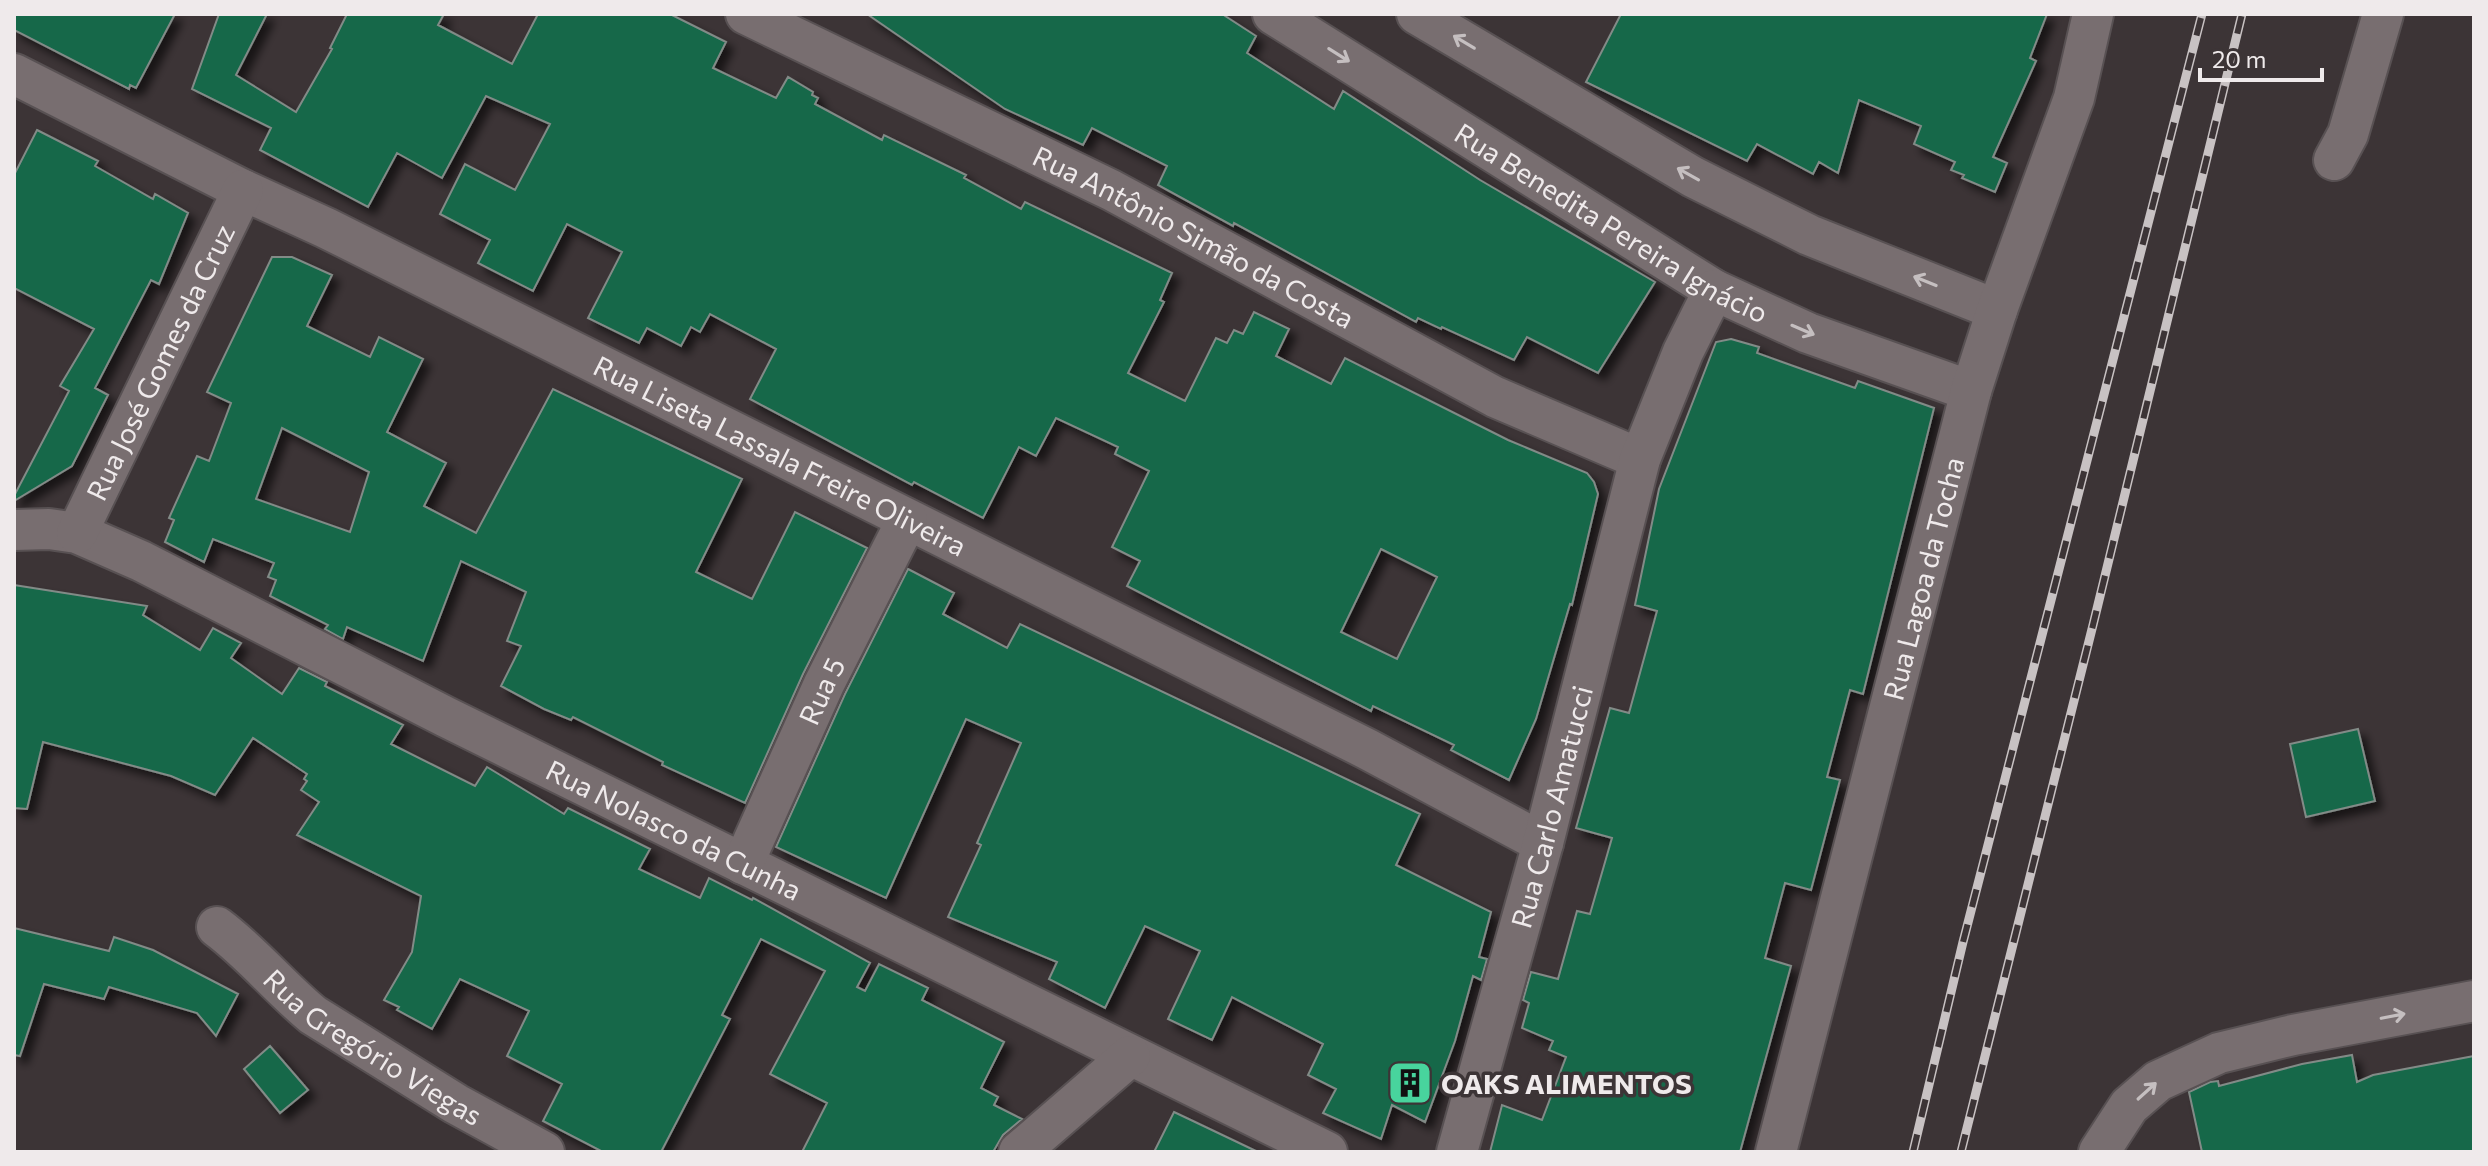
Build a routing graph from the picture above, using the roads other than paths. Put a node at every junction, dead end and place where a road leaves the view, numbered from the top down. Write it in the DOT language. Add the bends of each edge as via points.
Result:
graph roads {
  1 [pos="746,14"];
  2 [pos="1273,14"];
  3 [pos="1417,14"];
  4 [pos="2093,14"];
  5 [pos="2383,14"];
  6 [pos="14,74"];
  7 [pos="2334,160"];
  8 [pos="243,190"];
  9 [pos="1714,290"];
  10 [pos="1997,310"];
  11 [pos="1971,391"];
  12 [pos="1640,459"];
  13 [pos="907,520"];
  14 [pos="14,530"];
  15 [pos="77,533"];
  16 [pos="1543,843"];
  17 [pos="743,864"];
  18 [pos="217,927"];
  19 [pos="2474,1001"];
  20 [pos="1130,1056"];
  21 [pos="544,1152"];
  22 [pos="1019,1152"];
  23 [pos="1327,1152"];
  24 [pos="1457,1152"];
  25 [pos="1776,1152"];
  26 [pos="2099,1152"];
  1 -- 12 [label="street, Rua Antônio Simão da Costa" via="1111,190 1495,397"];
  2 -- 9 [label="street, Rua Benedita Pereira Ignácio, one-way"];
  10 -- 3 [label="street, one-way" via="1809,235 1693,177"];
  4 -- 10 [label="street, Rua Lagoa da Tocha" via="2074,98"];
  5 -- 7 [label="street" via="2348,134"];
  6 -- 8 [label="street, Rua Liseta Lassala Freire Oliveira"];
  8 -- 13 [label="street, Rua Liseta Lassala Freire Oliveira"];
  8 -- 15 [label="street, Rua José Gomes da Cruz"];
  9 -- 11 [label="street, Rua Benedita Pereira Ignácio, one-way" via="1808,333"];
  9 -- 12 [label="street, Rua Carlo Amatucci"];
  10 -- 11 [label="street, Rua Lagoa da Tocha"];
  11 -- 25 [label="street, Rua Lagoa da Tocha"];
  12 -- 16 [label="street, Rua Carlo Amatucci"];
  13 -- 16 [label="street, Rua Liseta Lassala Freire Oliveira" via="1367,749"];
  13 -- 17 [label="street, Rua 5" via="830,672"];
  14 -- 15 [label="street, Rua Nolasco da Cunha"];
  15 -- 17 [label="street, Rua Nolasco da Cunha"];
  16 -- 24 [label="street, Rua Carlo Amatucci"];
  17 -- 20 [label="street, Rua Nolasco da Cunha"];
  18 -- 21 [label="street, Rua Gregório Viegas" via="313,1015"];
  26 -- 19 [label="street, one-way" via="2129,1106 2158,1081 2219,1053"];
  20 -- 22 [label="street"];
  20 -- 23 [label="street, Rua Nolasco da Cunha"];
}
